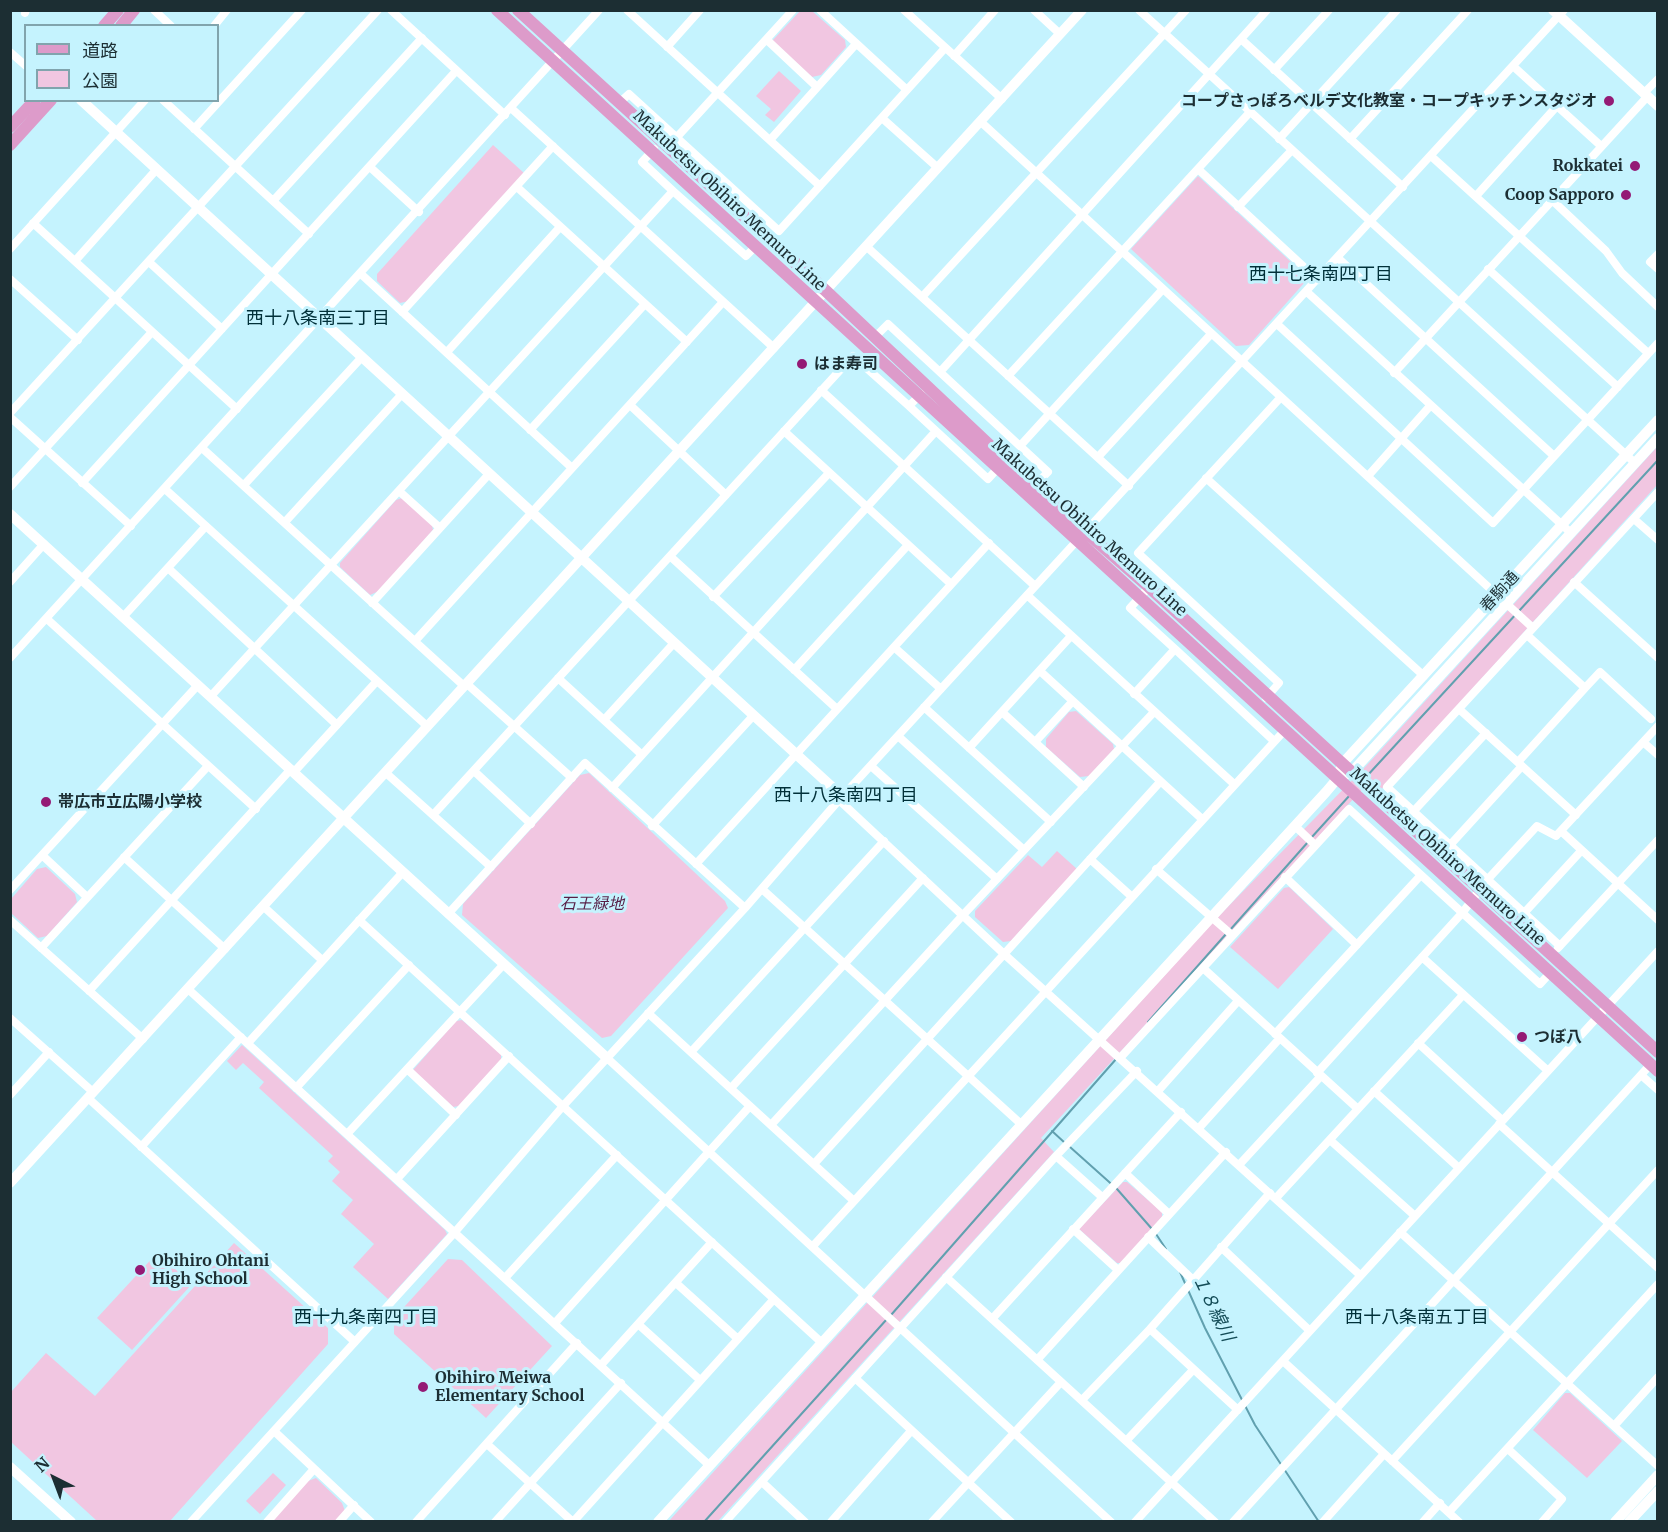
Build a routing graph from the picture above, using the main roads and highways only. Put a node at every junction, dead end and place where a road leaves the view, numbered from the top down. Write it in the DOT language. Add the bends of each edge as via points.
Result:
graph roads {
  1 [pos="497,10"];
  2 [pos="518,10"];
  3 [pos="124,15"];
  4 [pos="108,24"];
  5 [pos="33,102"];
  6 [pos="49,102"];
  7 [pos="10,127"];
  8 [pos="10,145"];
  9 [pos="923,392"];
  10 [pos="1030,490"];
  11 [pos="1081,536"];
  12 [pos="1263,701"];
  13 [pos="1655,1044"];
  14 [pos="1654,1068"];
  1 -- 9 [label="main road, Makubetsu Obihiro Memuro Line" via="815,303"];
  2 -- 9 [label="main road, Makubetsu Obihiro Memuro Line" via="875,337"];
  3 -- 4 [label="main road"];
  5 -- 7 [label="main road"];
  6 -- 8 [label="main road"];
  9 -- 10 [label="main road, Makubetsu Obihiro Memuro Line"];
  9 -- 10 [label="main road, Makubetsu Obihiro Memuro Line" via="998,468"];
  10 -- 11 [label="main road, Makubetsu Obihiro Memuro Line"];
  11 -- 12 [label="main road, Makubetsu Obihiro Memuro Line" via="1140,597"];
  11 -- 12 [label="main road, Makubetsu Obihiro Memuro Line" via="1149,587"];
  12 -- 13 [label="main road, Makubetsu Obihiro Memuro Line" via="1484,884 1608,1005"];
  12 -- 14 [label="main road, Makubetsu Obihiro Memuro Line" via="1285,730 1337,779"];
}
